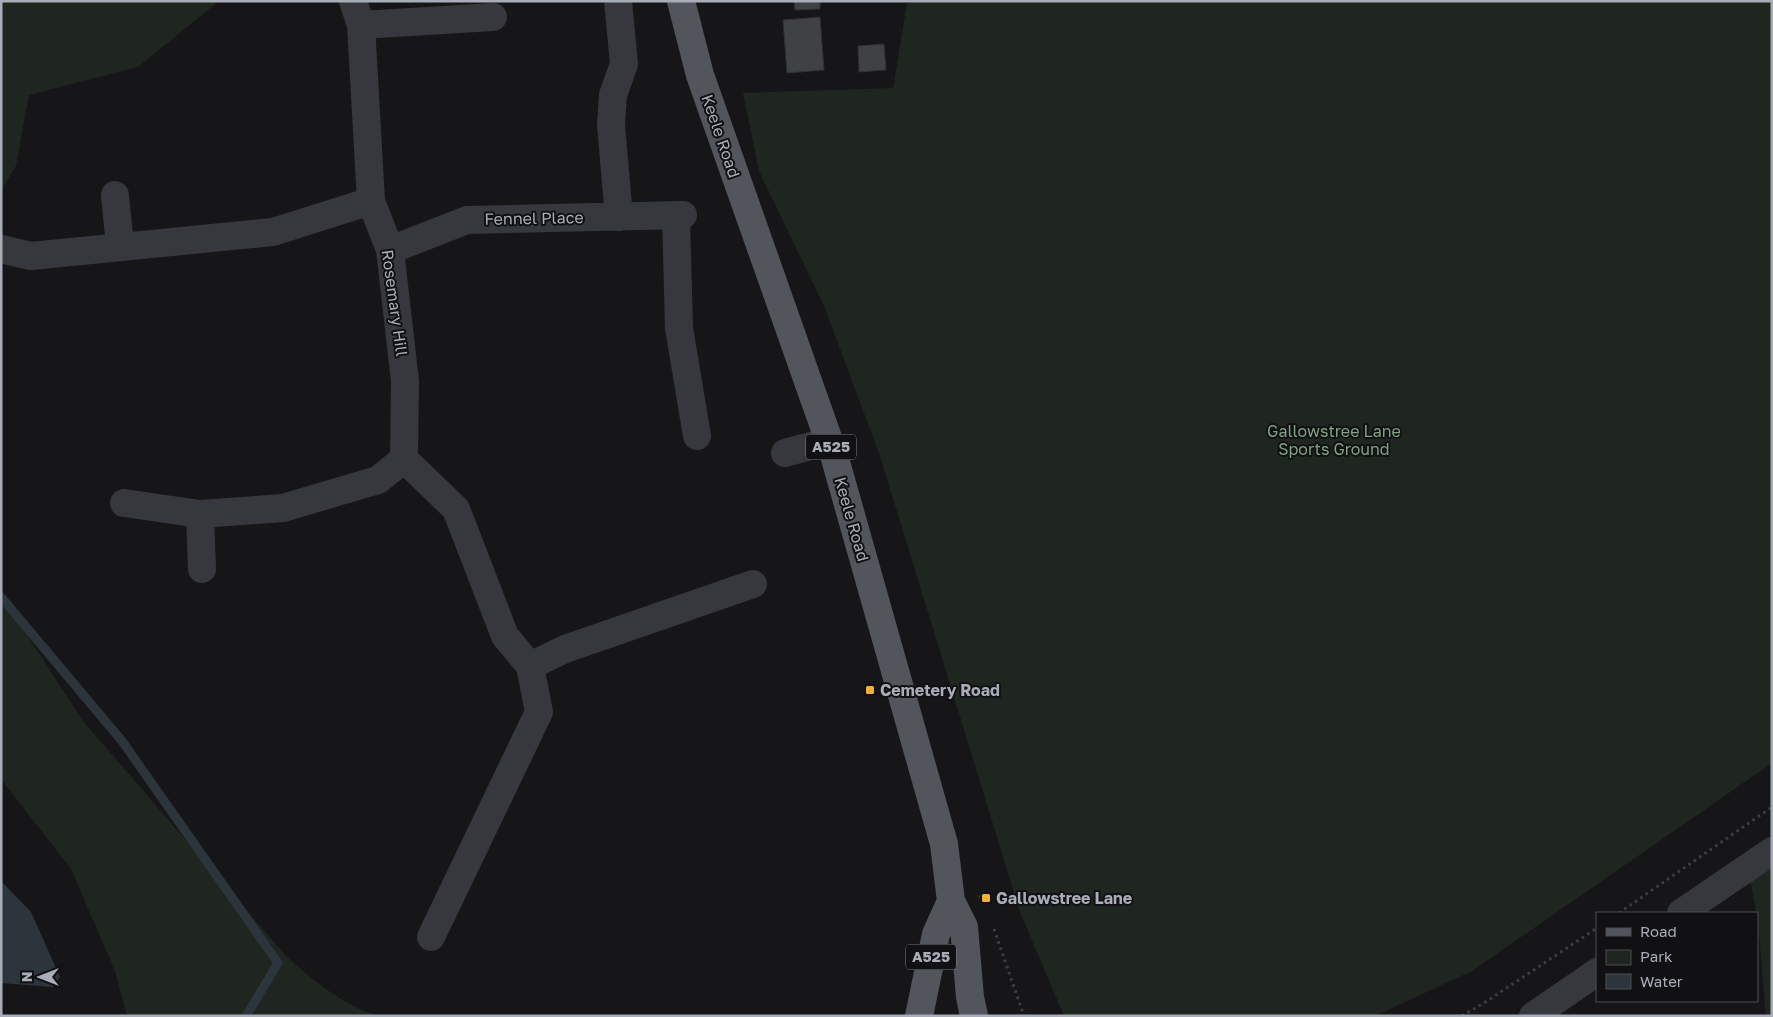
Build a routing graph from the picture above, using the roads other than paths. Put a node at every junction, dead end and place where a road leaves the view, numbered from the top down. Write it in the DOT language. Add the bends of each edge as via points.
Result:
graph roads {
  1 [pos="618,1"];
  2 [pos="681,1"];
  3 [pos="357,13"];
  4 [pos="493,17"];
  5 [pos="115,195"];
  6 [pos="371,201"];
  7 [pos="619,216"];
  8 [pos="120,246"];
  9 [pos="1,249"];
  10 [pos="390,250"];
  11 [pos="697,436"];
  12 [pos="829,441"];
  13 [pos="785,454"];
  14 [pos="404,459"];
  15 [pos="124,503"];
  16 [pos="200,514"];
  17 [pos="202,569"];
  18 [pos="753,584"];
  19 [pos="530,666"];
  20 [pos="1772,851"];
  21 [pos="951,901"];
  22 [pos="1682,912"];
  23 [pos="431,937"];
  24 [pos="1596,973"];
  25 [pos="919,1016"];
  26 [pos="974,1016"];
  27 [pos="1533,1016"];
  1 -- 7 [label="street" via="624,64 613,95 611,125"];
  2 -- 12 [label="main road, Keele Road / A525" via="700,75"];
  3 -- 4 [label="street"];
  3 -- 6 [label="street, Rosemary Hill"];
  5 -- 8 [label="street"];
  6 -- 8 [label="street" via="273,232"];
  6 -- 10 [label="street, Rosemary Hill"];
  7 -- 10 [label="street, Fennel Place" via="467,220"];
  7 -- 11 [label="street, Fennel Place" via="680,215 679,328"];
  8 -- 9 [label="street" via="31,256"];
  10 -- 14 [label="street, Rosemary Hill" via="405,381"];
  12 -- 13 [label="street"];
  12 -- 21 [label="main road, Keele Road / A525" via="944,844"];
  14 -- 16 [label="street" via="378,480 283,508"];
  14 -- 19 [label="street" via="456,509 505,636"];
  15 -- 16 [label="street"];
  16 -- 17 [label="street"];
  18 -- 19 [label="street" via="565,649"];
  19 -- 23 [label="street" via="539,712"];
  20 -- 22 [label="street"];
  21 -- 25 [label="main road, A525" via="936,934"];
  21 -- 26 [label="main road, Keele Road / A525" via="964,927"];
  24 -- 27 [label="street"];
}
